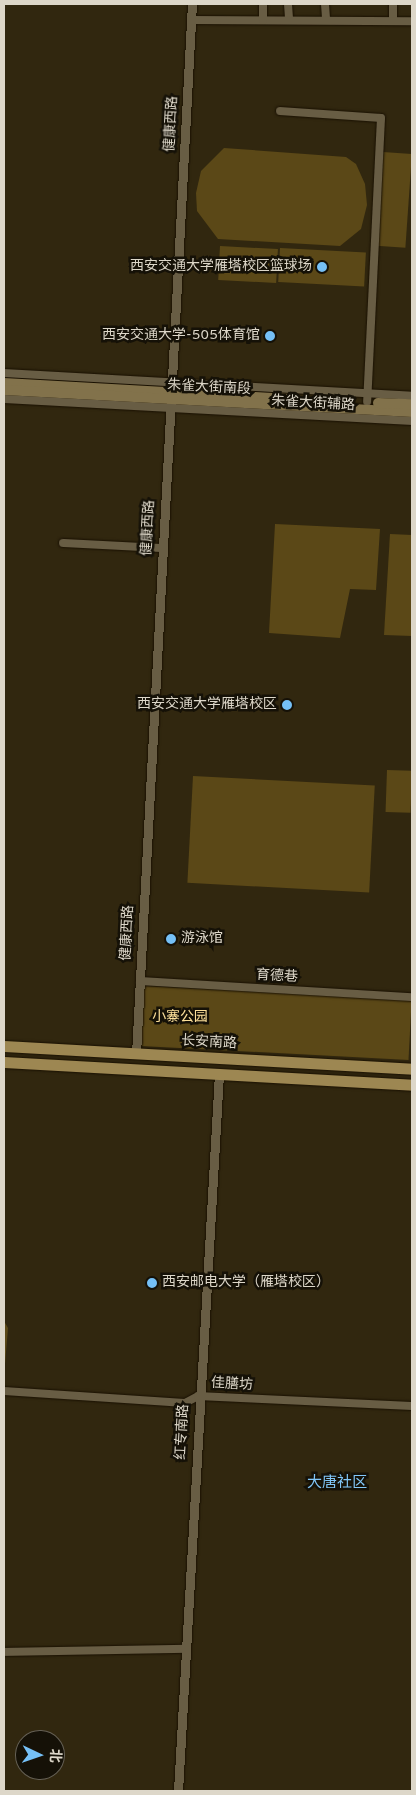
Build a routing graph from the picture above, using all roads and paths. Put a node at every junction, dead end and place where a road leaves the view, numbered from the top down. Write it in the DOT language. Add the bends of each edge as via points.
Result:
graph roads {
  1 [pos="192,4"];
  2 [pos="263,4"];
  3 [pos="288,4"];
  4 [pos="325,4"];
  5 [pos="393,4"];
  6 [pos="191,20"];
  7 [pos="263,20"];
  8 [pos="289,20"];
  9 [pos="326,20"];
  10 [pos="393,21"];
  11 [pos="412,21"];
  12 [pos="280,111"];
  13 [pos="4,373"];
  14 [pos="4,383"];
  15 [pos="4,390"];
  16 [pos="170,396"];
  17 [pos="412,396"];
  18 [pos="368,398"];
  19 [pos="4,399"];
  20 [pos="412,404"];
  21 [pos="412,412"];
  22 [pos="412,421"];
  23 [pos="64,543"];
  24 [pos="162,548"];
  25 [pos="140,982"];
  26 [pos="412,997"];
  27 [pos="4,1046"];
  28 [pos="136,1054"];
  29 [pos="4,1062"];
  30 [pos="412,1069"];
  31 [pos="219,1074"];
  32 [pos="412,1085"];
  33 [pos="4,1391"];
  34 [pos="198,1396"];
  35 [pos="412,1406"];
  36 [pos="184,1649"];
  37 [pos="4,1652"];
  38 [pos="178,1791"];
  1 -- 6 [label="street, 健康西路"];
  2 -- 7 [label="street"];
  3 -- 8 [label="street"];
  4 -- 9 [label="street"];
  5 -- 10 [label="street"];
  6 -- 7 [label="street"];
  6 -- 16 [label="street, 健康西路"];
  7 -- 8 [label="street"];
  8 -- 9 [label="street"];
  9 -- 10 [label="street"];
  10 -- 11 [label="street"];
  12 -- 18 [label="street" via="381,118"];
  13 -- 16 [label="street, 朱雀大街辅路"];
  14 -- 16 [label="main road, 朱雀大街南段"];
  15 -- 16 [label="main road, 朱雀大街南段"];
  16 -- 18 [label="main road, 朱雀大街南段"];
  16 -- 19 [label="street, 朱雀大街辅路"];
  16 -- 21 [label="main road, 朱雀大街南段"];
  16 -- 22 [label="street, 朱雀大街辅路"];
  16 -- 24 [label="street, 健康西路"];
  17 -- 18 [label="street, 朱雀大街辅路"];
  18 -- 20 [label="main road, 朱雀大街南段"];
  23 -- 24 [label="street"];
  24 -- 25 [label="street, 健康西路"];
  25 -- 26 [label="street, 育德巷"];
  25 -- 28 [label="street, 健康西路"];
  27 -- 28 [label="main road, 长安南路"];
  28 -- 30 [label="main road, 长安南路"];
  29 -- 31 [label="main road"];
  31 -- 32 [label="main road"];
  31 -- 34 [label="street, 红专南路"];
  33 -- 34 [label="street, 佳膳坊" via="185,1403"];
  34 -- 35 [label="street, 佳膳坊"];
  34 -- 36 [label="street, 红专南路"];
  36 -- 37 [label="street"];
  36 -- 38 [label="street, 红专南路"];
}
